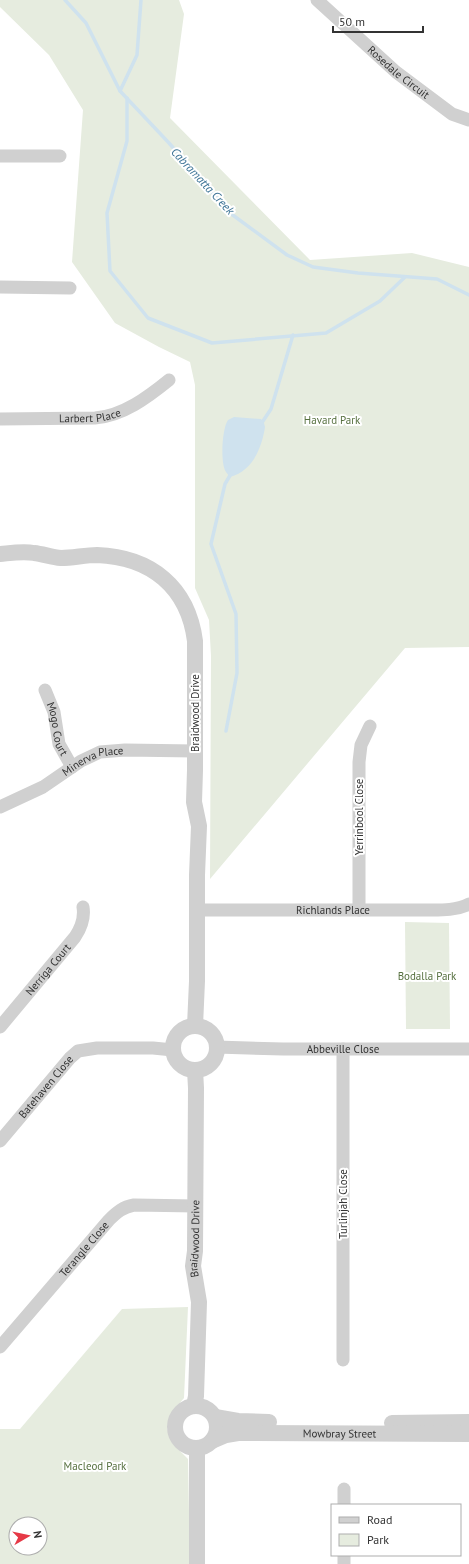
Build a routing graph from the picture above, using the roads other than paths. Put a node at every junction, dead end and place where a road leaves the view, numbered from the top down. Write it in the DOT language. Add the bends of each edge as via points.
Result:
graph roads {
  1 [pos="316,0"];
  2 [pos="469,120"];
  3 [pos="0,156"];
  4 [pos="60,156"];
  5 [pos="0,287"];
  6 [pos="70,288"];
  7 [pos="169,380"];
  8 [pos="0,419"];
  9 [pos="0,554"];
  10 [pos="45,690"];
  11 [pos="370,726"];
  12 [pos="195,751"];
  13 [pos="72,766"];
  14 [pos="0,807"];
  15 [pos="469,904"];
  16 [pos="83,907"];
  17 [pos="197,910"];
  18 [pos="359,910"];
  19 [pos="195,1026"];
  20 [pos="0,1027"];
  21 [pos="216,1047"];
  22 [pos="343,1049"];
  23 [pos="469,1049"];
  24 [pos="173,1050"];
  25 [pos="195,1070"];
  26 [pos="0,1141"];
  27 [pos="196,1206"];
  28 [pos="0,1347"];
  29 [pos="343,1360"];
  30 [pos="194,1406"];
  31 [pos="215,1417"];
  32 [pos="469,1422"];
  33 [pos="469,1434"];
  34 [pos="212,1441"];
  35 [pos="197,1449"];
  36 [pos="344,1489"];
  37 [pos="344,1504"];
  38 [pos="197,1564"];
  1 -- 2 [label="street, Rosedale Circuit" via="396,72 452,114"];
  3 -- 4 [label="street"];
  5 -- 6 [label="street"];
  7 -- 8 [label="street, Larbert Place" via="128,408 107,417"];
  9 -- 12 [label="street, Braidwood Drive" via="33,553 62,558 96,555 121,557 148,567 171,585 187,610 194,629"];
  10 -- 13 [label="street, Mogo Court" via="54,712 59,744"];
  11 -- 18 [label="street, Yerrinbool Close" via="361,745 359,762"];
  12 -- 13 [label="street, Minerva Place" via="107,751 94,754"];
  12 -- 17 [label="street, Braidwood Drive" via="194,794 198,826"];
  13 -- 14 [label="street, Minerva Place" via="43,787"];
  15 -- 18 [label="street, Richlands Place" via="449,910"];
  16 -- 20 [label="street, Nerriga Court" via="84,918 75,937"];
  17 -- 18 [label="street, Richlands Place"];
  17 -- 19 [label="street, Braidwood Drive"];
  19 -- 21 [label="street" via="207,1030"];
  19 -- 24 [label="street" via="188,1027 176,1036"];
  21 -- 22 [label="street, Abbeville Close"];
  21 -- 25 [label="street" via="216,1054 208,1066"];
  22 -- 23 [label="street, Abbeville Close"];
  22 -- 29 [label="street, Turlinjah Close"];
  24 -- 25 [label="street" via="174,1056 182,1066"];
  24 -- 26 [label="street, Batehaven Close" via="96,1048 78,1051"];
  25 -- 27 [label="street, Braidwood Drive"];
  27 -- 28 [label="street, Terangle Close" via="128,1206 118,1212"];
  27 -- 30 [label="street, Braidwood Drive" via="193,1266 199,1308"];
  30 -- 31 [label="street" via="206,1408"];
  30 -- 35 [label="street" via="181,1412 174,1425 178,1440 183,1445"];
  31 -- 32 [label="street, Mowbray Street" via="248,1422"];
  31 -- 34 [label="street" via="217,1430"];
  33 -- 34 [label="street, Mowbray Street" via="238,1433"];
  34 -- 35 [label="street"];
  35 -- 38 [label="street"];
  36 -- 37 [label="street"];
}
